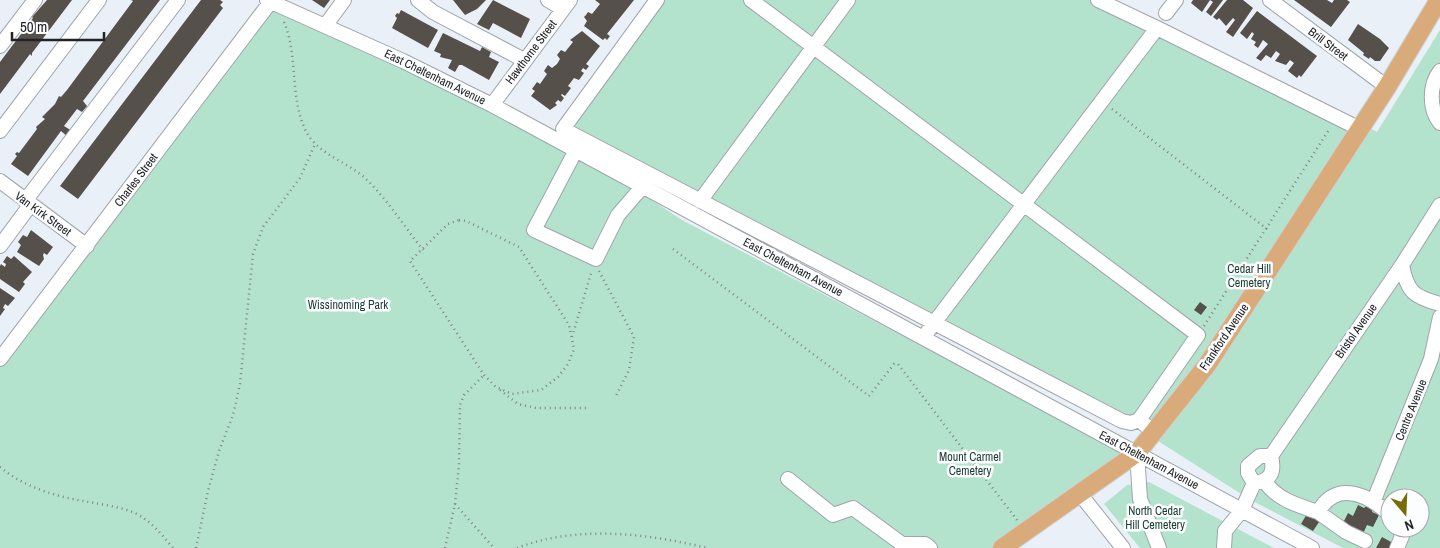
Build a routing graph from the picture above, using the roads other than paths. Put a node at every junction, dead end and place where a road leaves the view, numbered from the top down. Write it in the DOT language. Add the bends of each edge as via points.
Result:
graph roads {
  1 [pos="35,0"];
  2 [pos="99,0"];
  3 [pos="178,0"];
  4 [pos="344,0"];
  5 [pos="418,0"];
  6 [pos="548,0"];
  7 [pos="656,0"];
  8 [pos="751,0"];
  9 [pos="848,0"];
  10 [pos="1098,0"];
  11 [pos="1176,0"];
  12 [pos="1270,0"];
  13 [pos="1439,0"];
  14 [pos="270,1"];
  15 [pos="567,4"];
  16 [pos="1166,13"];
  17 [pos="325,26"];
  18 [pos="1157,28"];
  19 [pos="0,46"];
  20 [pos="814,47"];
  21 [pos="524,60"];
  22 [pos="1440,71"];
  23 [pos="1387,87"];
  24 [pos="492,105"];
  25 [pos="1440,123"];
  26 [pos="1360,129"];
  27 [pos="0,131"];
  28 [pos="576,150"];
  29 [pos="0,181"];
  30 [pos="643,186"];
  31 [pos="700,201"];
  32 [pos="28,202"];
  33 [pos="1024,204"];
  34 [pos="1440,205"];
  35 [pos="0,246"];
  36 [pos="87,246"];
  37 [pos="1402,265"];
  38 [pos="1440,304"];
  39 [pos="1440,317"];
  40 [pos="934,324"];
  41 [pos="923,338"];
  42 [pos="0,359"];
  43 [pos="1139,420"];
  44 [pos="1154,432"];
  45 [pos="1137,453"];
  46 [pos="1271,456"];
  47 [pos="788,479"];
  48 [pos="1259,482"];
  49 [pos="1080,494"];
  50 [pos="1374,500"];
  51 [pos="1380,506"];
  52 [pos="1242,510"];
  53 [pos="1318,512"];
  54 [pos="1365,541"];
  55 [pos="930,548"];
  56 [pos="1002,548"];
  57 [pos="1123,548"];
  58 [pos="1160,548"];
  59 [pos="1224,548"];
  60 [pos="1312,548"];
  1 -- 19 [label="street"];
  2 -- 27 [label="street"];
  3 -- 32 [label="street"];
  4 -- 17 [label="street"];
  5 -- 21 [label="street" via="433,12"];
  6 -- 15 [label="street"];
  7 -- 31 [label="street" via="563,128"];
  8 -- 20 [label="street"];
  9 -- 20 [label="street"];
  10 -- 18 [label="street"];
  11 -- 16 [label="street"];
  12 -- 23 [label="street, Brill Street"];
  13 -- 23 [label="main road, Frankford Avenue"];
  14 -- 17 [label="street, East Cheltenham Avenue"];
  14 -- 36 [label="street, Charles Street"];
  15 -- 21 [label="street, Hawthorne Street"];
  17 -- 24 [label="street, East Cheltenham Avenue"];
  18 -- 26 [label="street"];
  18 -- 33 [label="street"];
  20 -- 31 [label="street"];
  20 -- 33 [label="street"];
  21 -- 24 [label="street, Hawthorne Street"];
  22 -- 25 [label="street" via="1432,88 1432,104"];
  23 -- 26 [label="main road, Frankford Avenue"];
  24 -- 28 [label="street, East Cheltenham Avenue"];
  26 -- 44 [label="main road, Frankford Avenue" via="1206,365"];
  28 -- 30 [label="street, East Cheltenham Avenue"];
  28 -- 30 [label="street" via="534,230 595,261 618,215"];
  29 -- 32 [label="street, Van Kirk Street"];
  30 -- 41 [label="street, East Cheltenham Avenue"];
  31 -- 40 [label="street"];
  32 -- 35 [label="street"];
  32 -- 36 [label="street, Van Kirk Street"];
  33 -- 40 [label="street"];
  33 -- 43 [label="street" via="1198,335"];
  34 -- 37 [label="street, Bristol Avenue"];
  36 -- 42 [label="street, Charles Street"];
  37 -- 38 [label="street" via="1405,281 1412,292"];
  37 -- 46 [label="street, Bristol Avenue"];
  39 -- 50 [label="street, Centre Avenue" via="1431,359"];
  40 -- 41 [label="street"];
  40 -- 43 [label="street" via="1122,421 1131,423"];
  41 -- 45 [label="street, East Cheltenham Avenue"];
  43 -- 44 [label="street"];
  44 -- 45 [label="main road, Frankford Avenue"];
  45 -- 49 [label="main road, Frankford Avenue"];
  45 -- 52 [label="street, East Cheltenham Avenue"];
  45 -- 58 [label="street" via="1140,500"];
  46 -- 48 [label="street" via="1271,476"];
  46 -- 48 [label="street" via="1260,456 1248,466 1248,473"];
  47 -- 55 [label="street" via="833,516 853,508 902,544 926,544"];
  48 -- 52 [label="street"];
  48 -- 53 [label="street" via="1283,499"];
  49 -- 56 [label="main road, Frankford Avenue"];
  49 -- 57 [label="street"];
  50 -- 51 [label="street"];
  50 -- 53 [label="street" via="1344,493 1334,496"];
  52 -- 59 [label="street" via="1225,532"];
  52 -- 60 [label="street, East Cheltenham Avenue"];
  53 -- 54 [label="street"];
}
